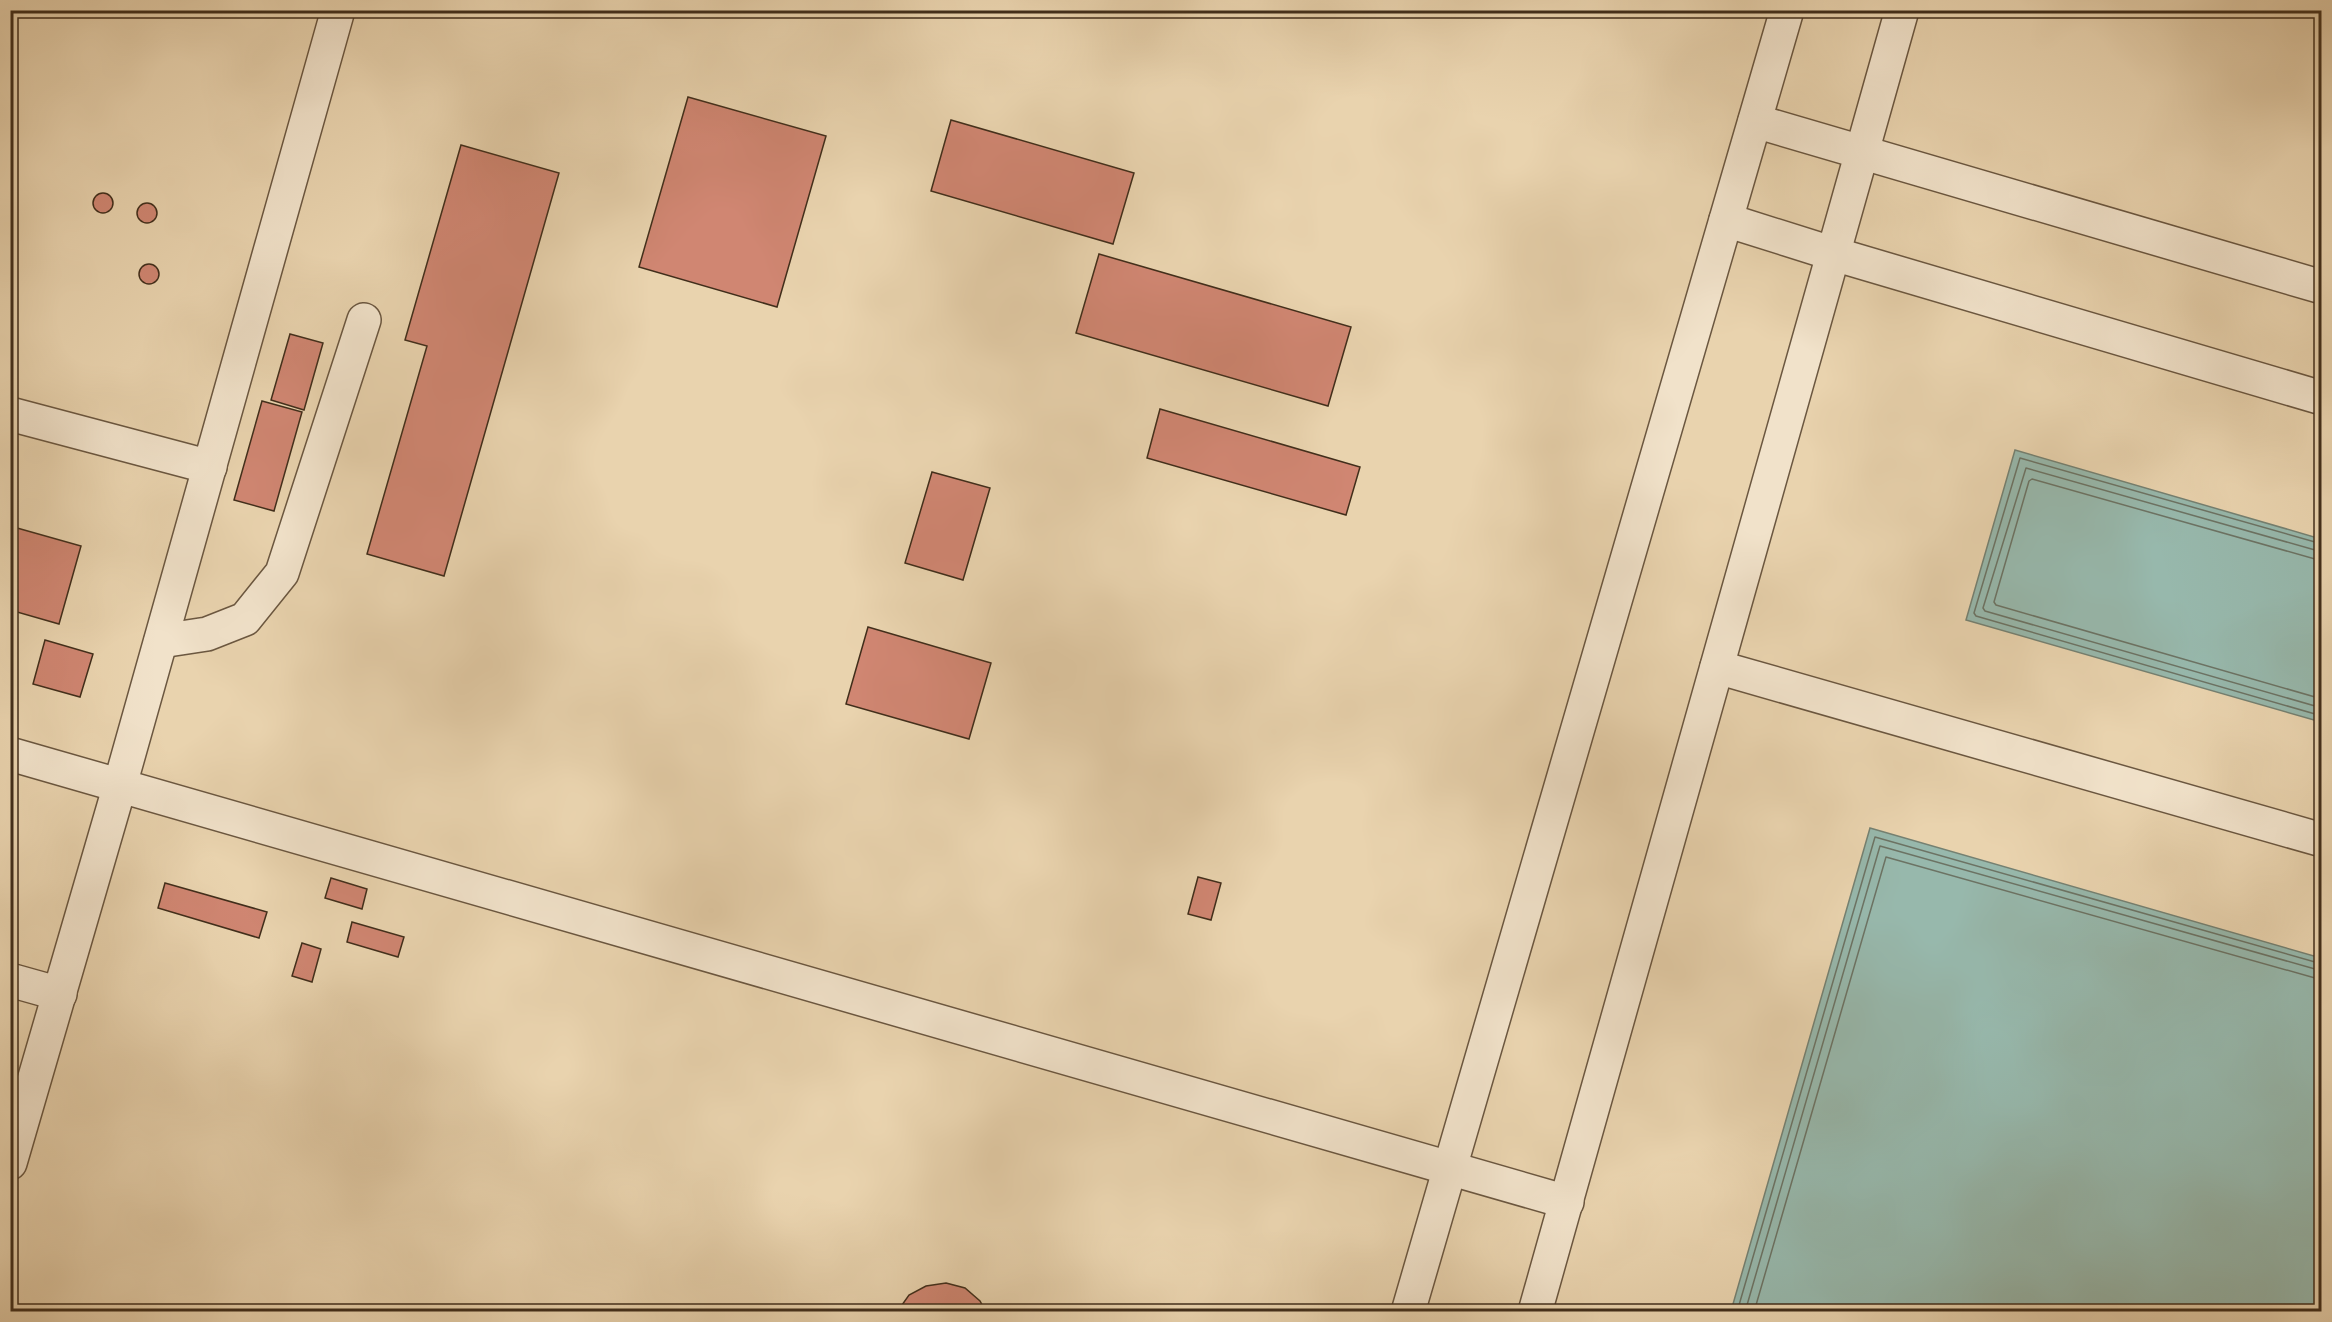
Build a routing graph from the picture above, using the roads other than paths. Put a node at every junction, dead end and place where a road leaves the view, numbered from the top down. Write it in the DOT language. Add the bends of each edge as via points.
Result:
graph roads {
  1 [pos="338,10"];
  2 [pos="1787,10"];
  3 [pos="1902,10"];
  4 [pos="1755,121"];
  5 [pos="1862,152"];
  6 [pos="1726,220"];
  7 [pos="1834,254"];
  8 [pos="2322,287"];
  9 [pos="364,320"];
  10 [pos="2322,399"];
  11 [pos="10,414"];
  12 [pos="210,467"];
  13 [pos="161,641"];
  14 [pos="1717,667"];
  15 [pos="10,754"];
  16 [pos="120,785"];
  17 [pos="2322,840"];
  18 [pos="10,980"];
  19 [pos="60,994"];
  20 [pos="10,1162"];
  21 [pos="1450,1168"];
  22 [pos="1567,1202"];
  23 [pos="1408,1311"];
  24 [pos="1535,1311"];
  1 -- 12 [label="lane"];
  2 -- 4 [label="lane"];
  3 -- 5 [label="lane"];
  4 -- 5 [label="lane"];
  4 -- 6 [label="lane"];
  5 -- 7 [label="lane"];
  5 -- 8 [label="lane"];
  6 -- 7 [label="lane"];
  6 -- 21 [label="lane"];
  7 -- 10 [label="lane"];
  7 -- 14 [label="lane"];
  9 -- 13 [label="lane" via="282,573 245,619 207,634"];
  11 -- 12 [label="lane"];
  12 -- 13 [label="lane"];
  13 -- 16 [label="lane"];
  14 -- 17 [label="lane"];
  14 -- 22 [label="lane"];
  15 -- 16 [label="lane"];
  16 -- 19 [label="lane"];
  16 -- 21 [label="lane"];
  18 -- 19 [label="lane"];
  19 -- 20 [label="lane"];
  21 -- 22 [label="lane"];
  21 -- 23 [label="lane"];
  22 -- 24 [label="lane"];
}
